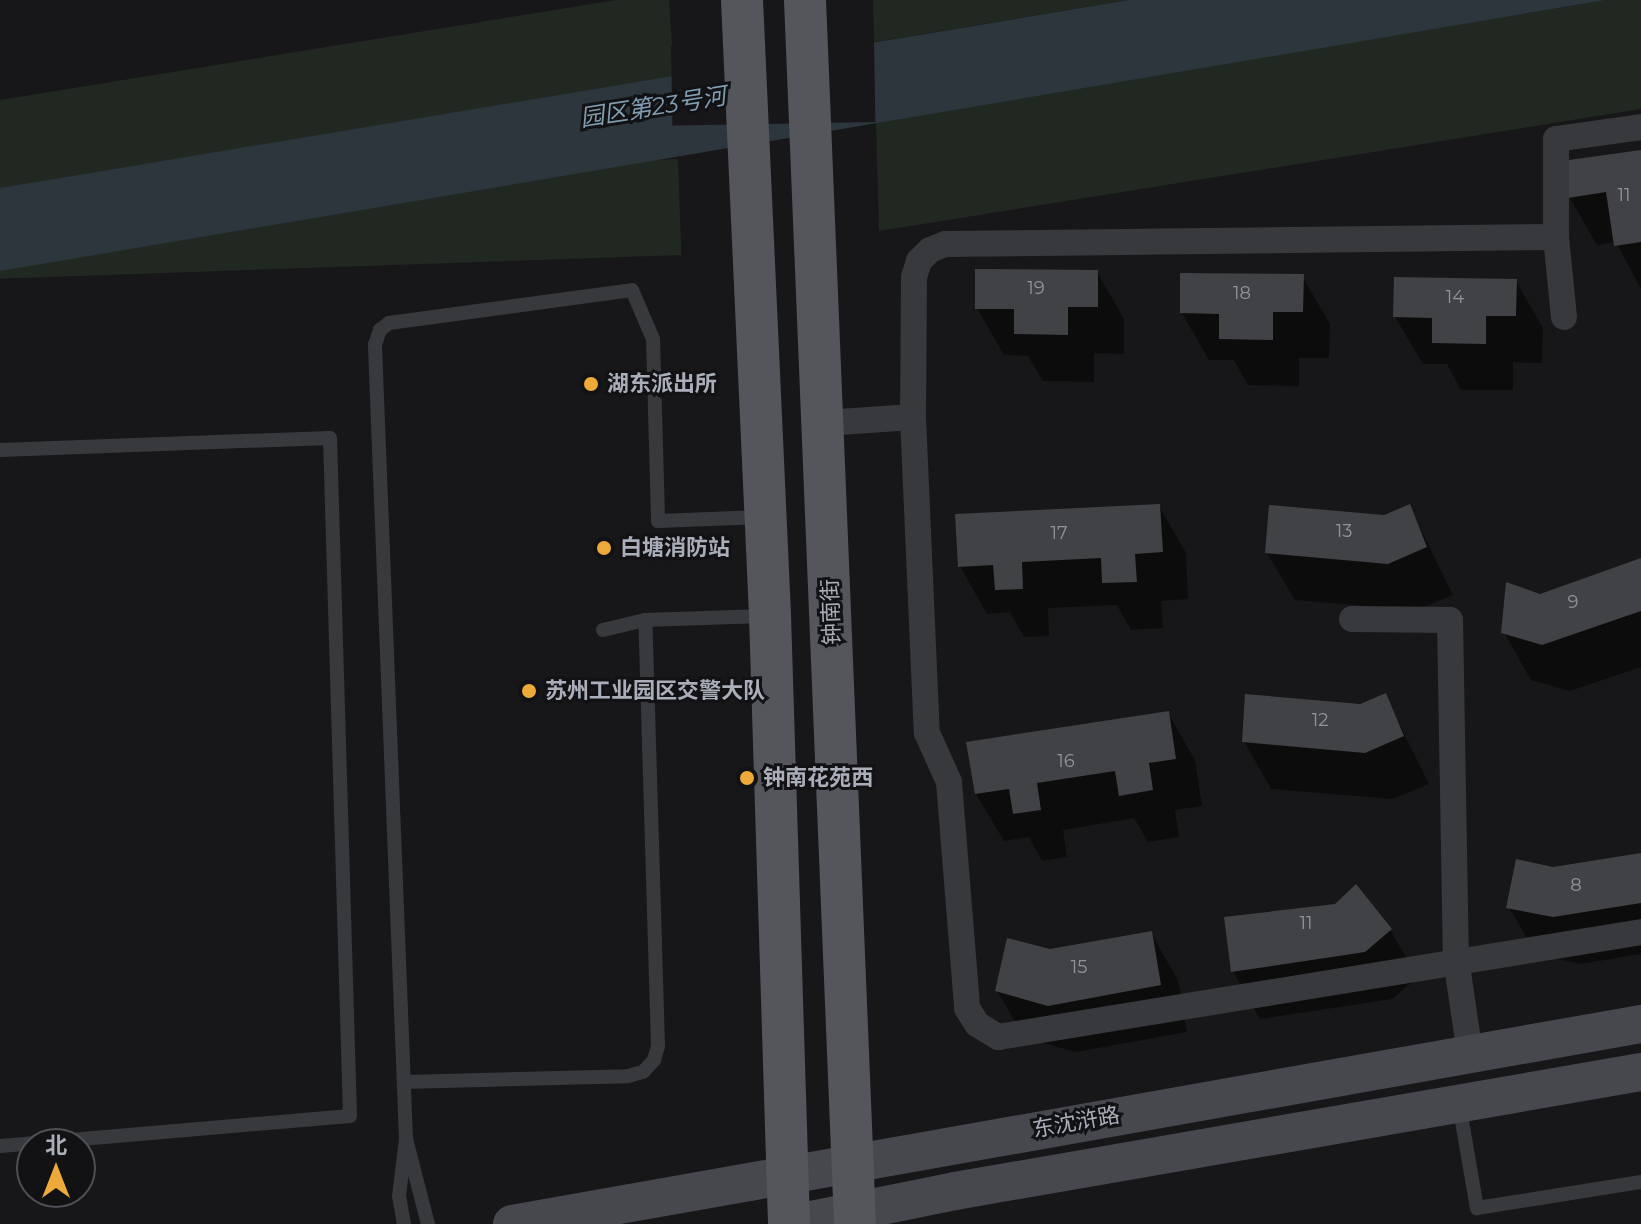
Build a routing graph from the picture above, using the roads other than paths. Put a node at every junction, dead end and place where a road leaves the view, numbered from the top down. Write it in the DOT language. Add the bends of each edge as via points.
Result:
graph roads {
  1 [pos="742,0"];
  2 [pos="805,0"];
  3 [pos="1641,127"];
  4 [pos="1556,237"];
  5 [pos="1564,317"];
  6 [pos="913,417"];
  7 [pos="824,423"];
  8 [pos="0,450"];
  9 [pos="766,517"];
  10 [pos="770,615"];
  11 [pos="1352,619"];
  12 [pos="645,620"];
  13 [pos="603,630"];
  14 [pos="1641,932"];
  15 [pos="1456,959"];
  16 [pos="1641,1024"];
  17 [pos="1470,1054"];
  18 [pos="1641,1072"];
  19 [pos="404,1082"];
  20 [pos="1459,1103"];
  21 [pos="406,1139"];
  22 [pos="0,1146"];
  23 [pos="853,1162"];
  24 [pos="787,1174"];
  25 [pos="1641,1182"];
  26 [pos="855,1218"];
  27 [pos="404,1224"];
  28 [pos="428,1224"];
  29 [pos="512,1224"];
  30 [pos="790,1224"];
  1 -- 9 [label="main road"];
  2 -- 7 [label="main road, 钟南街"];
  3 -- 4 [label="street" via="1556,139"];
  4 -- 5 [label="street"];
  4 -- 6 [label="street" via="945,244 919,261 914,277"];
  6 -- 7 [label="street"];
  6 -- 15 [label="street" via="927,733 949,782 967,1008 977,1024 998,1037 1017,1037"];
  7 -- 23 [label="main road, 钟南街"];
  8 -- 22 [label="lane" via="330,438 350,1116"];
  9 -- 10 [label="main road"];
  9 -- 19 [label="lane" via="658,521 653,339 632,290 389,323 380,330 375,345"];
  10 -- 12 [label="lane"];
  10 -- 24 [label="main road"];
  11 -- 15 [label="street" via="1450,620"];
  12 -- 13 [label="lane"];
  12 -- 19 [label="lane" via="658,1046 654,1060 643,1072 628,1076"];
  14 -- 15 [label="street"];
  15 -- 17 [label="street"];
  16 -- 17 [label="main road, 东沈浒路"];
  17 -- 23 [label="main road, 东沈浒路"];
  18 -- 20 [label="main road"];
  19 -- 21 [label="lane"];
  20 -- 25 [label="lane" via="1477,1208"];
  20 -- 26 [label="main road"];
  21 -- 27 [label="lane" via="399,1196"];
  21 -- 28 [label="lane"];
  23 -- 24 [label="main road, 东沈浒路"];
  23 -- 26 [label="main road, 钟南街"];
  24 -- 29 [label="main road, 东沈浒路"];
  24 -- 30 [label="main road"];
  26 -- 30 [label="main road"];
}
